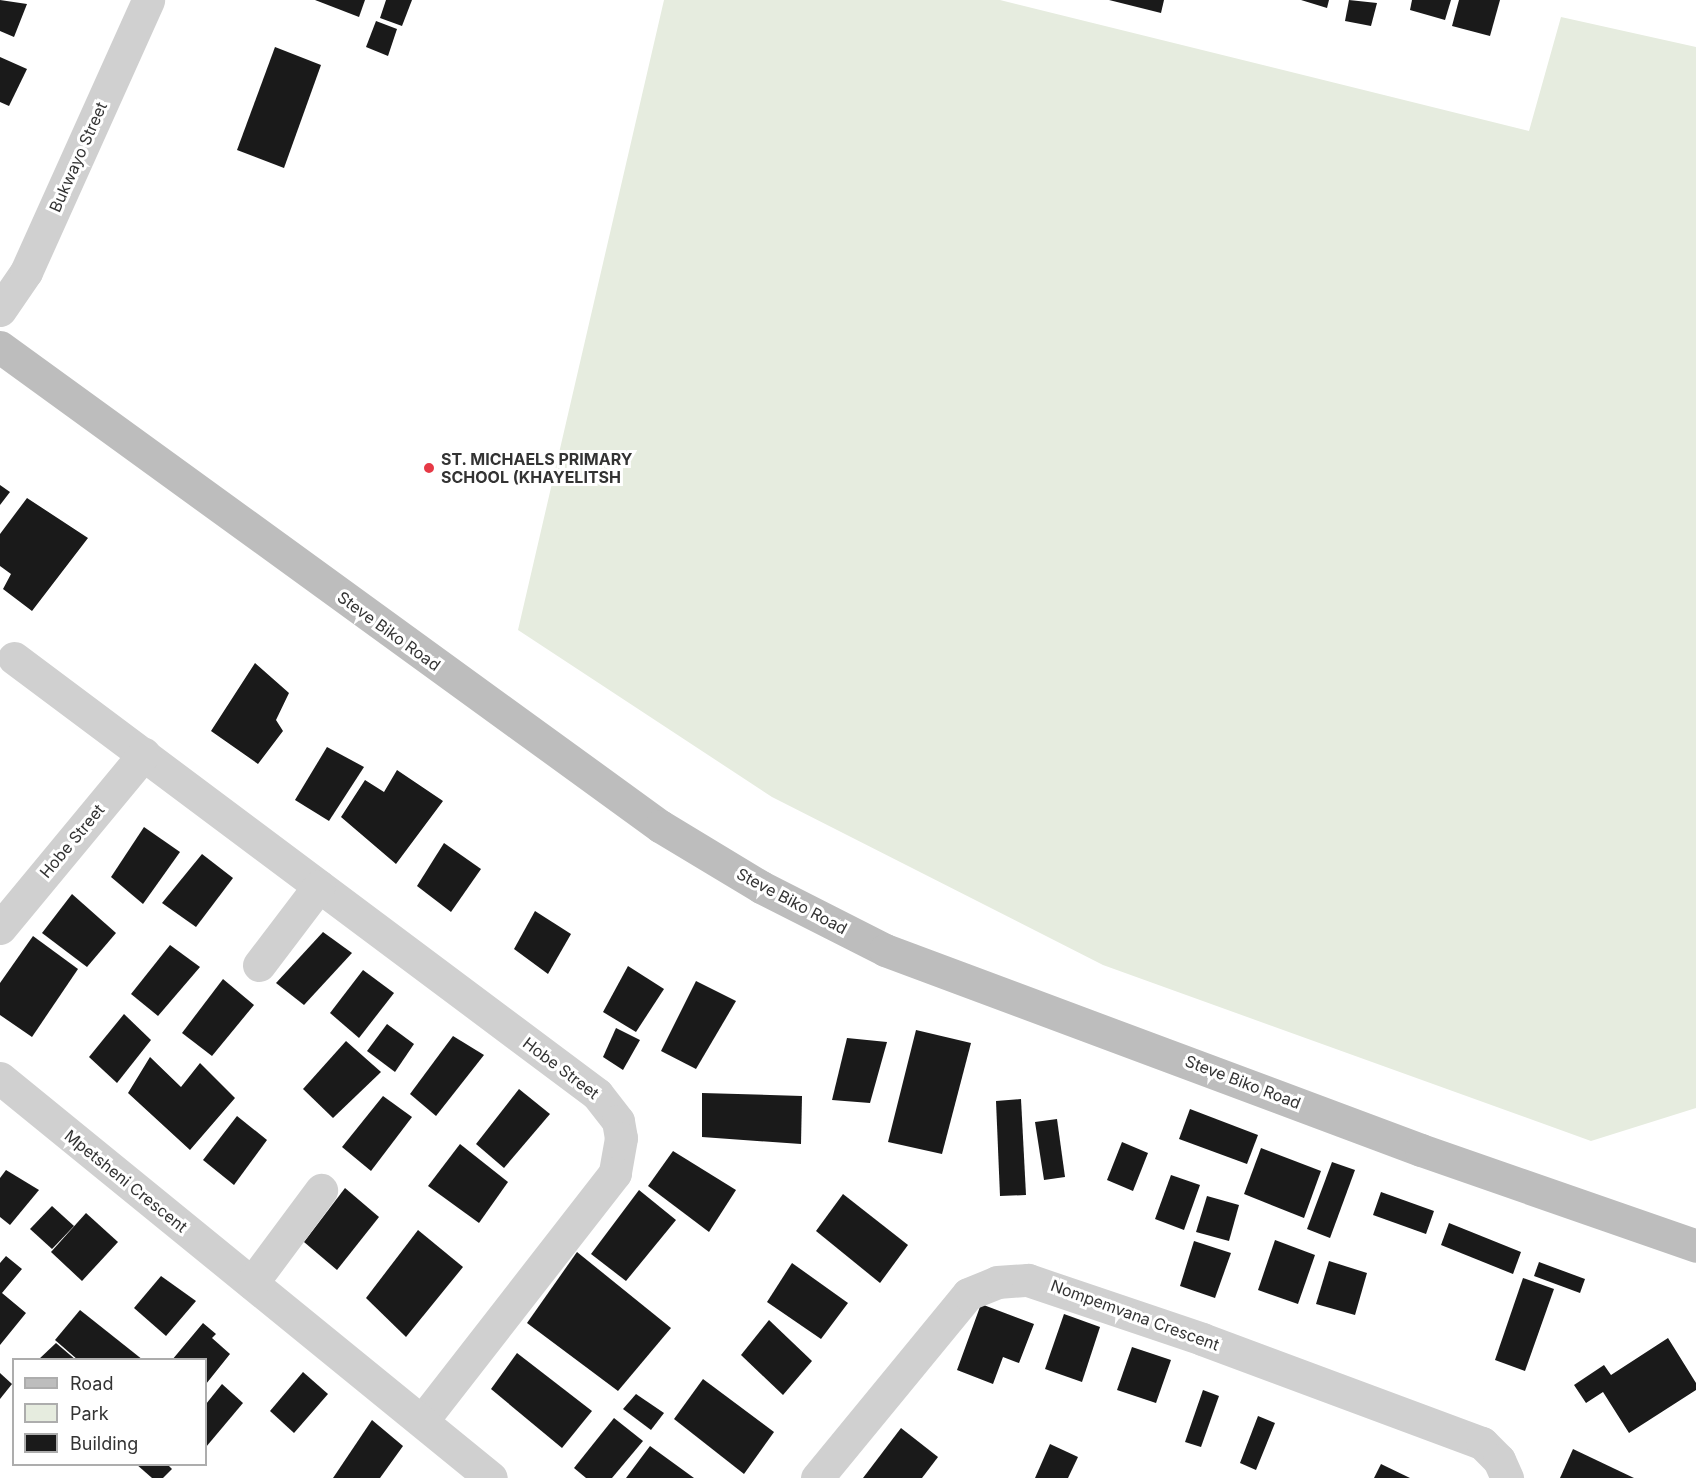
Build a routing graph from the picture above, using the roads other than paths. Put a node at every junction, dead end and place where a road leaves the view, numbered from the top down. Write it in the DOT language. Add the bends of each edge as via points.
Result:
graph roads {
  1 [pos="148,0"];
  2 [pos="0,310"];
  3 [pos="0,347"];
  4 [pos="14,658"];
  5 [pos="144,754"];
  6 [pos="319,886"];
  7 [pos="0,928"];
  8 [pos="259,965"];
  9 [pos="0,1078"];
  10 [pos="321,1190"];
  11 [pos="1696,1246"];
  12 [pos="252,1283"];
  13 [pos="422,1421"];
  14 [pos="491,1478"];
  15 [pos="817,1478"];
  16 [pos="1507,1478"];
  1 -- 2 [label="street, Bukwayo Street" via="26,272"];
  3 -- 11 [label="street, Steve Biko Road" via="660,826 761,887 885,950 1420,1150"];
  4 -- 5 [label="street, Hobe Street"];
  5 -- 6 [label="street, Hobe Street"];
  5 -- 7 [label="street, Hobe Street"];
  6 -- 8 [label="street"];
  6 -- 13 [label="street, Hobe Street" via="597,1094 621,1130 615,1173"];
  9 -- 12 [label="street, Mpetsheni Crescent"];
  10 -- 12 [label="street"];
  12 -- 13 [label="street, Mpetsheni Crescent"];
  13 -- 14 [label="street, Mpetsheni Crescent"];
  15 -- 16 [label="street, Nompemvana Crescent" via="968,1294 997,1282 1028,1280 1191,1335 1482,1443 1499,1460"];
}
